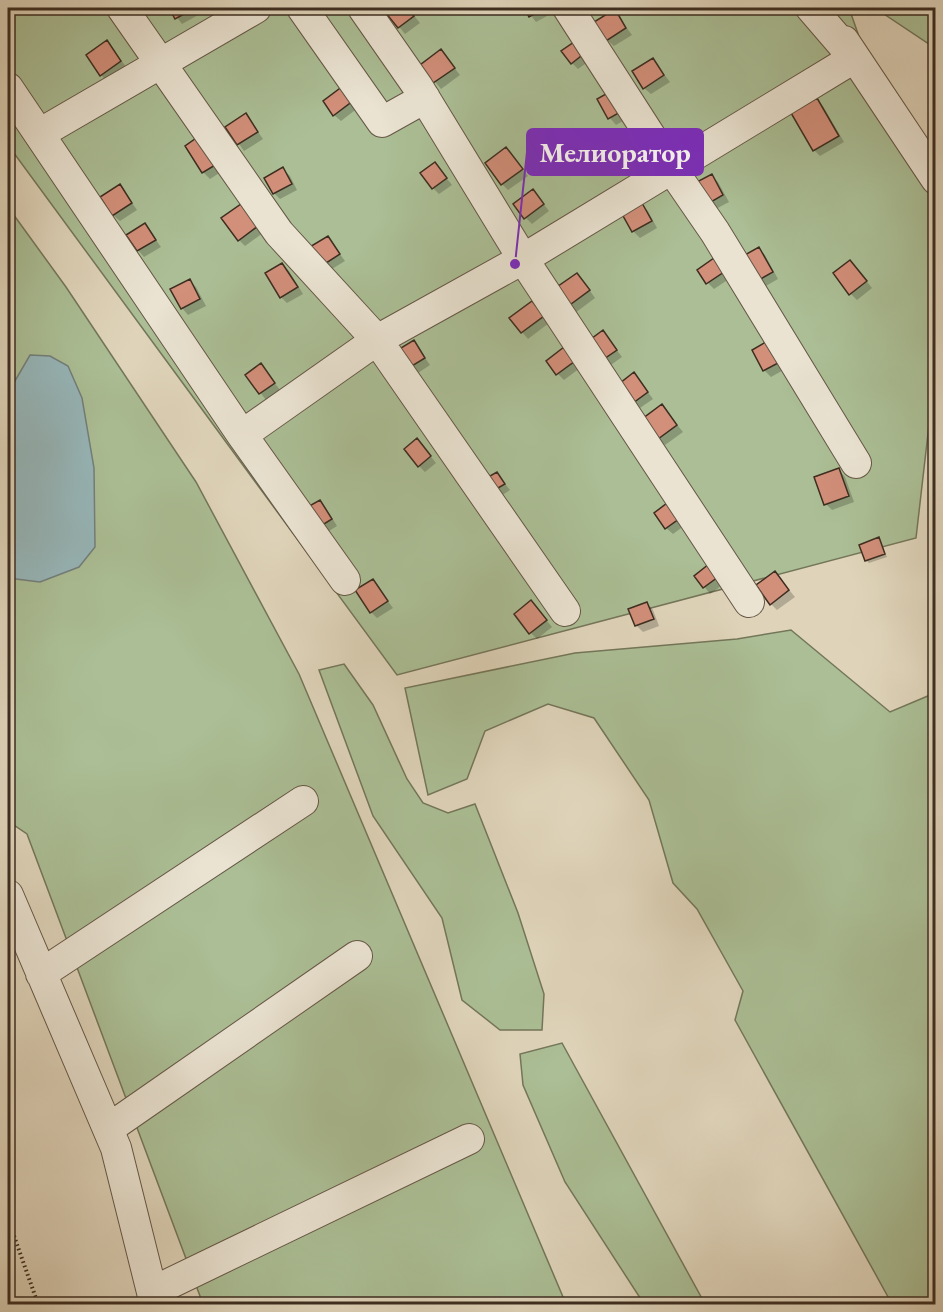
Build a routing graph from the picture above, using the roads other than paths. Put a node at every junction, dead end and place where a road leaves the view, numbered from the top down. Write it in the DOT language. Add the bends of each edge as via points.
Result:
graph roads {
  1 [pos="122,8"];
  2 [pos="256,8"];
  3 [pos="302,8"];
  4 [pos="363,8"];
  5 [pos="568,8"];
  6 [pos="812,8"];
  7 [pos="824,8"];
  8 [pos="854,58"];
  9 [pos="160,63"];
  10 [pos="8,88"];
  11 [pos="425,98"];
  12 [pos="39,134"];
  13 [pos="671,168"];
  14 [pos="936,179"];
  15 [pos="523,259"];
  16 [pos="377,340"];
  17 [pos="242,435"];
  18 [pos="856,463"];
  19 [pos="345,580"];
  20 [pos="749,602"];
  21 [pos="565,612"];
  22 [pos="303,801"];
  23 [pos="8,895"];
  24 [pos="357,956"];
  25 [pos="41,974"];
  26 [pos="108,1130"];
  27 [pos="469,1139"];
  28 [pos="154,1298"];
  1 -- 9 [label="street"];
  2 -- 9 [label="street"];
  3 -- 11 [label="street" via="382,122"];
  4 -- 11 [label="street"];
  5 -- 13 [label="street"];
  6 -- 8 [label="street"];
  7 -- 8 [label="street"];
  8 -- 13 [label="street"];
  8 -- 14 [label="street"];
  9 -- 12 [label="street"];
  9 -- 16 [label="street" via="279,233"];
  10 -- 12 [label="street"];
  11 -- 15 [label="street"];
  12 -- 17 [label="street"];
  13 -- 15 [label="street"];
  13 -- 18 [label="street" via="715,232"];
  15 -- 16 [label="street"];
  15 -- 20 [label="street"];
  16 -- 17 [label="street"];
  16 -- 21 [label="street"];
  17 -- 19 [label="street"];
  22 -- 25 [label="street"];
  23 -- 25 [label="street"];
  24 -- 26 [label="street"];
  25 -- 26 [label="street"];
  26 -- 28 [label="street"];
  27 -- 28 [label="street"];
}
